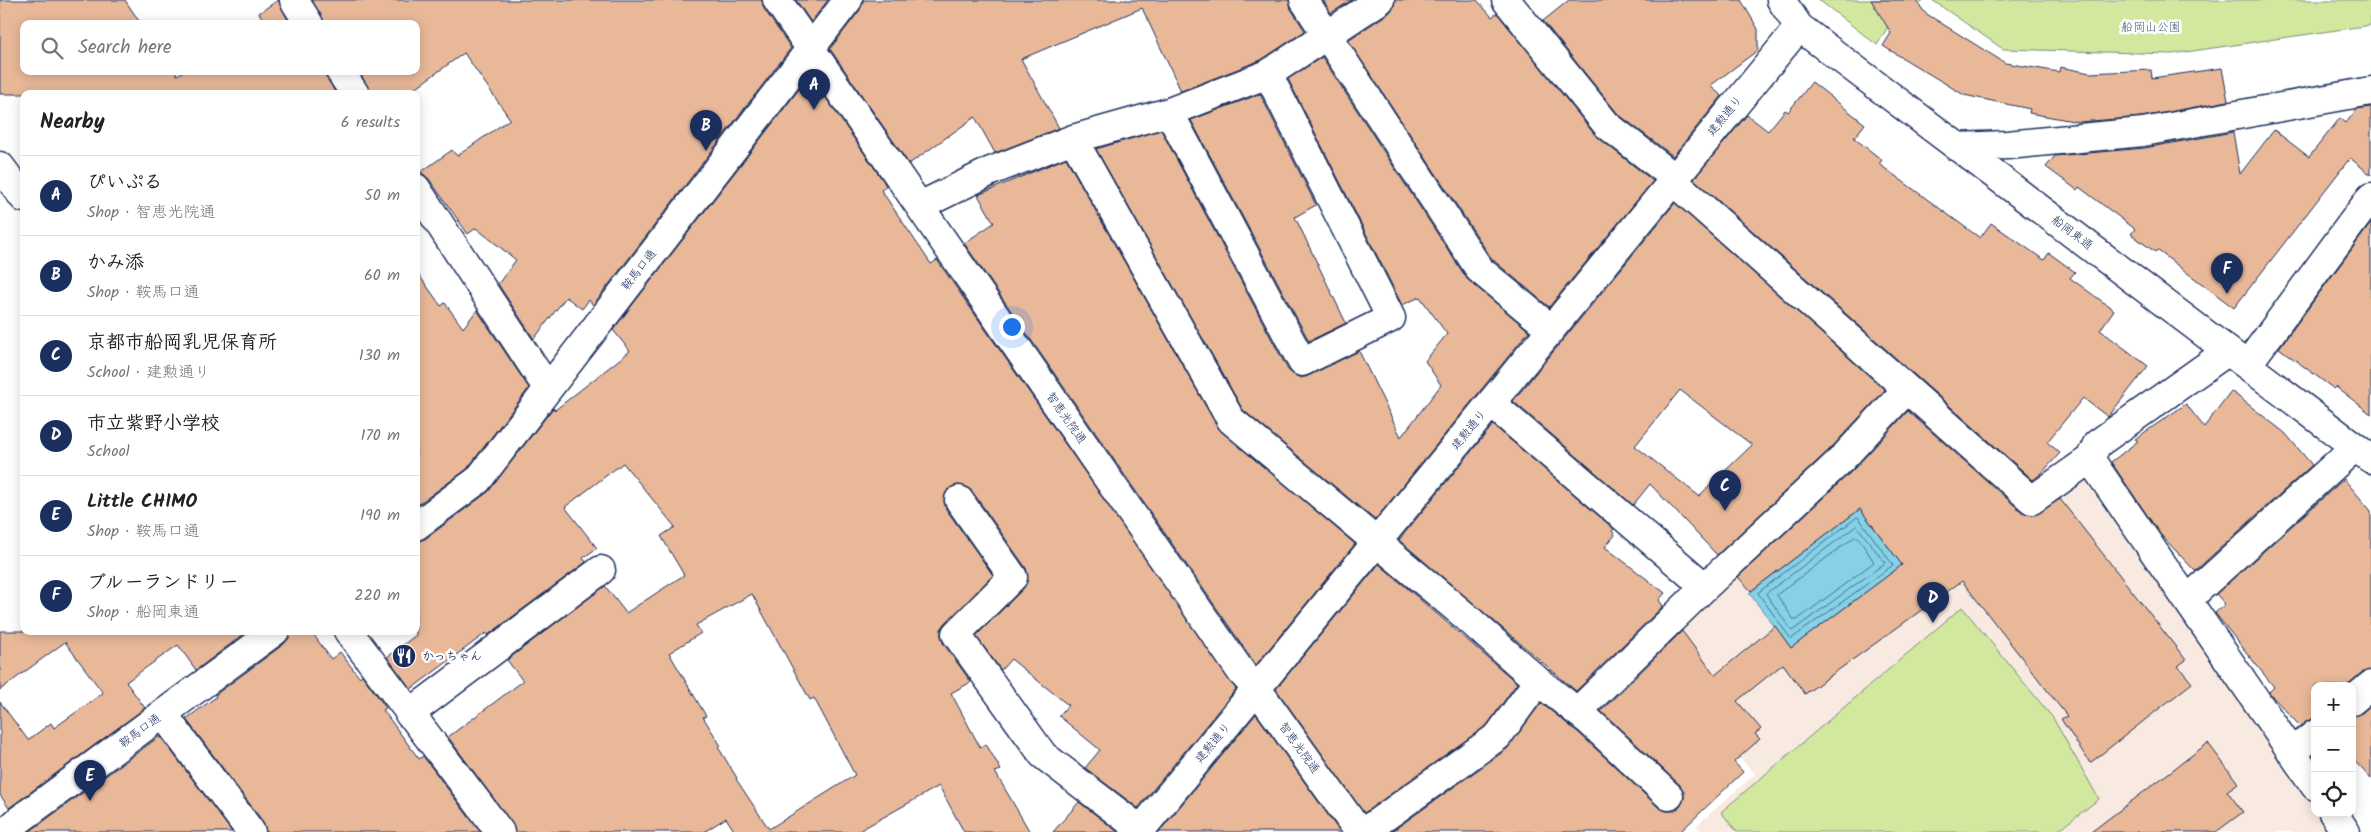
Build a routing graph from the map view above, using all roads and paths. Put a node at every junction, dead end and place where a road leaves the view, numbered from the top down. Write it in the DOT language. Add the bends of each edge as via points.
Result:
graph roads {
  1 [pos="294,0"];
  2 [pos="777,0"];
  3 [pos="848,0"];
  4 [pos="1304,0"];
  5 [pos="1380,0"];
  6 [pos="1506,0"];
  7 [pos="1781,0"];
  8 [pos="306,20"];
  9 [pos="1799,26"];
  10 [pos="1328,36"];
  11 [pos="810,48"];
  12 [pos="1268,74"];
  13 [pos="343,75"];
  14 [pos="352,90"];
  15 [pos="2371,91"];
  16 [pos="1169,112"];
  17 [pos="1074,139"];
  18 [pos="1956,147"];
  19 [pos="0,166"];
  20 [pos="1674,179"];
  21 [pos="20,193"];
  22 [pos="420,194"];
  23 [pos="2371,197"];
  24 [pos="920,206"];
  25 [pos="1551,330"];
  26 [pos="2237,358"];
  27 [pos="548,388"];
  28 [pos="1908,389"];
  29 [pos="1491,403"];
  30 [pos="2363,453"];
  31 [pos="2090,459"];
  32 [pos="959,500"];
  33 [pos="420,523"];
  34 [pos="1376,544"];
  35 [pos="601,570"];
  36 [pos="1705,586"];
  37 [pos="2187,600"];
  38 [pos="270,635"];
  39 [pos="351,635"];
  40 [pos="1538,681"];
  41 [pos="2371,685"];
  42 [pos="1257,689"];
  43 [pos="2356,698"];
  44 [pos="1578,711"];
  45 [pos="163,714"];
  46 [pos="409,714"];
  47 [pos="2311,737"];
  48 [pos="2292,753"];
  49 [pos="2311,780"];
  50 [pos="1669,796"];
  51 [pos="2336,817"];
  52 [pos="1140,831"];
  53 [pos="6,832"];
  54 [pos="251,832"];
  55 [pos="500,832"];
  56 [pos="1359,832"];
  57 [pos="1364,832"];
  58 [pos="2346,832"];
  1 -- 8 [label="street"];
  2 -- 11 [label="street, 智恵光院通"];
  3 -- 11 [label="street, 鞍馬口通"];
  4 -- 10 [label="street"];
  5 -- 10 [label="street"];
  6 -- 20 [label="street" via="1607,125"];
  7 -- 9 [label="street, 船岡東通"];
  9 -- 18 [label="street, 船岡東通"];
  9 -- 20 [label="street, 建勲通り"];
  10 -- 12 [label="street"];
  10 -- 25 [label="street" via="1480,270"];
  11 -- 24 [label="street, 智恵光院通"];
  11 -- 27 [label="street, 鞍馬口通"];
  12 -- 16 [label="street"];
  12 -- 16 [label="street" via="1391,318 1302,362"];
  13 -- 14 [label="street"];
  15 -- 18 [label="street" via="2143,132"];
  16 -- 17 [label="street"];
  17 -- 24 [label="street" via="991,171"];
  17 -- 34 [label="street" via="1231,420"];
  18 -- 26 [label="street, 船岡東通"];
  19 -- 21 [label="street"];
  20 -- 25 [label="street, 建勲通り"];
  20 -- 28 [label="street"];
  22 -- 27 [label="street"];
  23 -- 26 [label="street"];
  24 -- 42 [label="street, 智恵光院通" via="1242,673"];
  25 -- 29 [label="street, 建勲通り"];
  26 -- 30 [label="street, 船岡東通"];
  26 -- 31 [label="street" via="2097,444"];
  27 -- 33 [label="street, 鞍馬口通" via="478,480"];
  28 -- 31 [label="street" via="2032,500"];
  28 -- 36 [label="street" via="1841,460"];
  29 -- 34 [label="street, 建勲通り"];
  29 -- 36 [label="street"];
  30 -- 37 [label="street"];
  31 -- 37 [label="street"];
  32 -- 52 [label="street" via="1013,577 956,634 1043,755"];
  34 -- 40 [label="street" via="1464,615"];
  34 -- 42 [label="street, 建勲通り"];
  35 -- 46 [label="street"];
  36 -- 44 [label="street"];
  37 -- 48 [label="street"];
  38 -- 45 [label="street, 鞍馬口通"];
  39 -- 46 [label="street"];
  40 -- 44 [label="street"];
  40 -- 57 [label="street" via="1498,736"];
  41 -- 43 [label="street"];
  42 -- 52 [label="street, 建勲通り"];
  42 -- 56 [label="street, 智恵光院通"];
  44 -- 50 [label="street"];
  45 -- 53 [label="street, 鞍馬口通"];
  45 -- 54 [label="street"];
  46 -- 55 [label="street"];
  47 -- 48 [label="street"];
  48 -- 49 [label="street"];
  51 -- 58 [label="street"];
}
